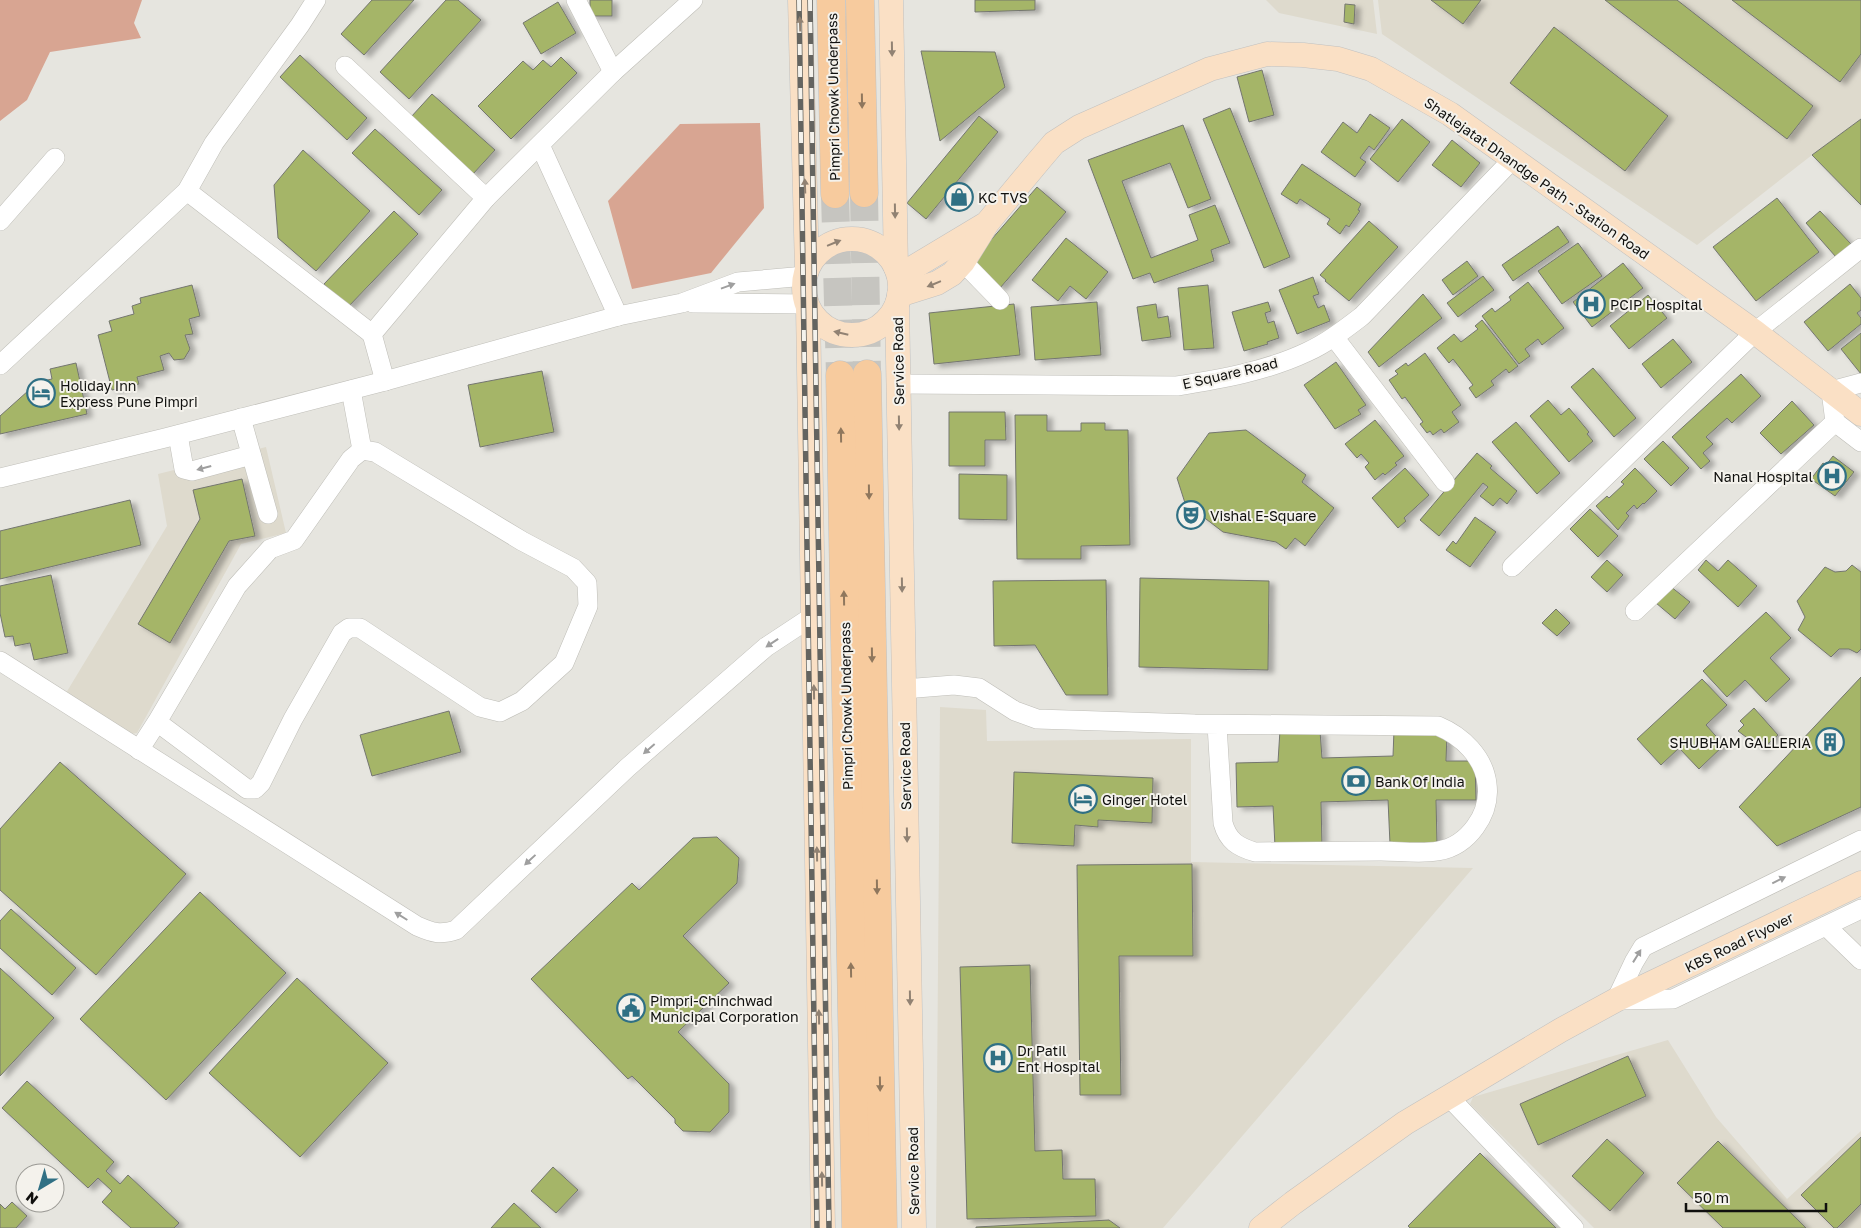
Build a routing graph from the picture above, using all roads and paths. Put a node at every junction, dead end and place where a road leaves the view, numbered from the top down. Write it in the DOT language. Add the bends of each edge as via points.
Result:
graph roads {
  1 [pos="316,0"];
  2 [pos="576,0"];
  3 [pos="693,0"];
  4 [pos="800,0"];
  5 [pos="831,0"];
  6 [pos="860,0"];
  7 [pos="891,0"];
  8 [pos="345,66"];
  9 [pos="614,72"];
  10 [pos="540,145"];
  11 [pos="54,158"];
  12 [pos="1513,159"];
  13 [pos="187,191"];
  14 [pos="864,193"];
  15 [pos="835,194"];
  16 [pos="486,198"];
  17 [pos="0,221"];
  18 [pos="988,222"];
  19 [pos="1861,248"];
  20 [pos="963,262"];
  21 [pos="806,273"];
  22 [pos="898,286"];
  23 [pos="1000,300"];
  24 [pos="682,303"];
  25 [pos="808,306"];
  26 [pos="618,316"];
  27 [pos="1755,332"];
  28 [pos="372,334"];
  29 [pos="1334,337"];
  30 [pos="0,365"];
  31 [pos="867,374"];
  32 [pos="840,375"];
  33 [pos="385,381"];
  34 [pos="1861,383"];
  35 [pos="898,384"];
  36 [pos="350,390"];
  37 [pos="1831,391"];
  38 [pos="1861,414"];
  39 [pos="241,418"];
  40 [pos="1835,422"];
  41 [pos="178,434"];
  42 [pos="1861,442"];
  43 [pos="362,450"];
  44 [pos="251,455"];
  45 [pos="0,478"];
  46 [pos="1445,482"];
  47 [pos="268,514"];
  48 [pos="1512,567"];
  49 [pos="1636,611"];
  50 [pos="813,616"];
  51 [pos="0,661"];
  52 [pos="904,688"];
  53 [pos="157,722"];
  54 [pos="1217,725"];
  55 [pos="139,750"];
  56 [pos="1861,840"];
  57 [pos="1861,883"];
  58 [pos="1861,909"];
  59 [pos="1826,926"];
  60 [pos="1861,960"];
  61 [pos="1616,1000"];
  62 [pos="1448,1096"];
  63 [pos="823,1228"];
  64 [pos="856,1228"];
  65 [pos="883,1228"];
  66 [pos="914,1228"];
  67 [pos="1261,1228"];
  68 [pos="1574,1228"];
  1 -- 13 [label="street" via="214,144"];
  2 -- 9 [label="street"];
  3 -- 9 [label="street"];
  21 -- 4 [label="main road, one-way"];
  5 -- 15 [label="highway, Pimpri Chowk Underpass"];
  6 -- 14 [label="highway, Pimpri Chowk Underpass, one-way"];
  7 -- 22 [label="main road, Service Road, one-way"];
  8 -- 16 [label="street"];
  9 -- 10 [label="street"];
  10 -- 16 [label="street"];
  10 -- 26 [label="street"];
  11 -- 17 [label="street"];
  12 -- 18 [label="main road, Shatlejatat Dhandge Path - Station Road" via="1450,114 1371,69 1338,59 1267,54 1210,68 1079,127 1054,143"];
  12 -- 27 [label="main road, Shatlejatat Dhandge Path - Station Road"];
  12 -- 29 [label="street, E Square Road" via="1368,310"];
  13 -- 28 [label="street"];
  13 -- 30 [label="street"];
  16 -- 28 [label="street"];
  18 -- 20 [label="main road, Shatlejatat Dhandge Path - Station Road"];
  18 -- 22 [label="main road, Shatlejatat Dhandge Path - Station Road"];
  19 -- 27 [label="street"];
  20 -- 22 [label="main road, Shatlejatat Dhandge Path - Station Road, one-way" via="938,283"];
  20 -- 23 [label="street"];
  21 -- 22 [label="main road, one-way" via="824,248 850,239 869,242 885,252"];
  24 -- 21 [label="street, one-way" via="738,282"];
  21 -- 25 [label="main road" via="804,289"];
  22 -- 25 [label="main road, one-way" via="893,313 880,326 863,334 844,334 826,328"];
  22 -- 35 [label="main road, Service Road"];
  24 -- 25 [label="street"];
  24 -- 26 [label="street"];
  25 -- 50 [label="main road"];
  26 -- 33 [label="street"];
  27 -- 37 [label="main road, Shatlejatat Dhandge Path - Station Road"];
  27 -- 48 [label="street"];
  28 -- 33 [label="street"];
  29 -- 35 [label="street, E Square Road" via="1307,352 1258,370 1177,386"];
  29 -- 46 [label="street"];
  31 -- 65 [label="highway, Pimpri Chowk Underpass, one-way"];
  64 -- 32 [label="highway, Pimpri Chowk Underpass, one-way"];
  33 -- 36 [label="street"];
  34 -- 37 [label="street"];
  35 -- 52 [label="main road, Service Road, one-way"];
  36 -- 39 [label="street"];
  36 -- 43 [label="street"];
  37 -- 38 [label="main road, Shatlejatat Dhandge Path - Station Road"];
  37 -- 40 [label="street"];
  39 -- 41 [label="street"];
  39 -- 44 [label="street"];
  40 -- 42 [label="street"];
  40 -- 49 [label="street"];
  44 -- 41 [label="street, one-way" via="186,470"];
  41 -- 45 [label="street"];
  43 -- 53 [label="street" via="351,459 294,540 270,549 236,586"];
  43 -- 53 [label="street" via="375,452 522,542 573,568 587,583 588,606 564,663 522,701 500,712 480,707 360,628 349,628 342,633 255,789 247,789"];
  44 -- 47 [label="street"];
  50 -- 55 [label="street, one-way" via="766,647 627,768 456,930 444,933 417,926"];
  63 -- 50 [label="main road, one-way"];
  51 -- 55 [label="street"];
  52 -- 54 [label="street" via="954,685 979,688 1016,711 1037,719"];
  52 -- 66 [label="main road, Service Road, one-way"];
  53 -- 55 [label="street"];
  54 -- 54 [label="street" via="1223,823 1233,843 1244,849 1255,852 1439,851 1466,837 1478,824 1486,806 1486,772 1478,758 1455,734 1438,726"];
  61 -- 56 [label="street, one-way" via="1643,947"];
  57 -- 61 [label="main road, KBS Road Flyover"];
  58 -- 59 [label="street"];
  59 -- 60 [label="street"];
  59 -- 61 [label="street" via="1673,999"];
  61 -- 62 [label="main road, KBS Road Flyover"];
  62 -- 67 [label="main road, KBS Road Flyover" via="1359,1155"];
  62 -- 68 [label="street"];
}
